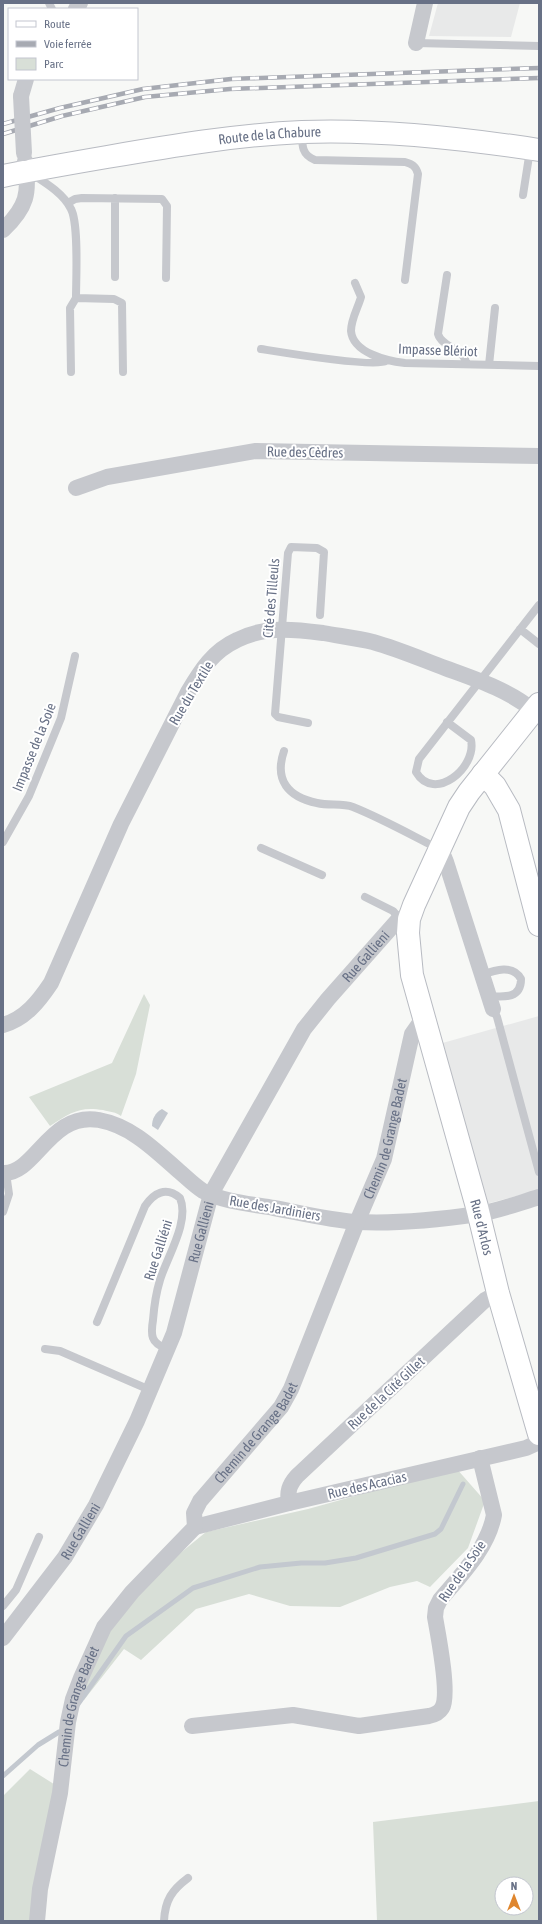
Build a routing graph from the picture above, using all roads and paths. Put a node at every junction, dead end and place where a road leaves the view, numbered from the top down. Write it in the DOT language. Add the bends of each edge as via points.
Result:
graph roads {
  1 [pos="425,3"];
  2 [pos="416,43"];
  3 [pos="539,46"];
  4 [pos="26,80"];
  5 [pos="302,132"];
  6 [pos="534,150"];
  7 [pos="25,162"];
  8 [pos="3,176"];
  9 [pos="524,195"];
  10 [pos="115,198"];
  11 [pos="68,203"];
  12 [pos="3,230"];
  13 [pos="447,275"];
  14 [pos="115,277"];
  15 [pos="166,278"];
  16 [pos="405,280"];
  17 [pos="355,283"];
  18 [pos="76,298"];
  19 [pos="495,308"];
  20 [pos="261,349"];
  21 [pos="386,360"];
  22 [pos="466,364"];
  23 [pos="489,365"];
  24 [pos="539,366"];
  25 [pos="71,372"];
  26 [pos="123,372"];
  27 [pos="539,456"];
  28 [pos="76,488"];
  29 [pos="539,605"];
  30 [pos="320,615"];
  31 [pos="281,629"];
  32 [pos="520,629"];
  33 [pos="539,644"];
  34 [pos="75,656"];
  35 [pos="479,681"];
  36 [pos="537,708"];
  37 [pos="447,722"];
  38 [pos="308,724"];
  39 [pos="284,751"];
  40 [pos="483,774"];
  41 [pos="3,842"];
  42 [pos="260,848"];
  43 [pos="438,852"];
  44 [pos="322,875"];
  45 [pos="365,897"];
  46 [pos="404,919"];
  47 [pos="539,925"];
  48 [pos="482,975"];
  49 [pos="491,1002"];
  50 [pos="425,1021"];
  51 [pos="3,1025"];
  52 [pos="539,1172"];
  53 [pos="5,1173"];
  54 [pos="211,1194"];
  55 [pos="539,1197"];
  56 [pos="3,1212"];
  57 [pos="478,1214"];
  58 [pos="357,1222"];
  59 [pos="498,1293"];
  60 [pos="97,1322"];
  61 [pos="45,1349"];
  62 [pos="167,1349"];
  63 [pos="150,1390"];
  64 [pos="539,1434"];
  65 [pos="539,1442"];
  66 [pos="480,1458"];
  67 [pos="289,1503"];
  68 [pos="195,1527"];
  69 [pos="39,1536"];
  70 [pos="3,1606"];
  71 [pos="3,1638"];
  72 [pos="192,1726"];
  73 [pos="188,1878"];
  74 [pos="37,1921"];
  75 [pos="164,1921"];
  1 -- 2 [label="street"];
  2 -- 3 [label="lane"];
  4 -- 7 [label="street, bridge" via="21,96"];
  5 -- 6 [label="main road, Route de la Chabure" via="419,135"];
  5 -- 7 [label="main road, Route de la Chabure"];
  5 -- 16 [label="lane" via="305,154 315,160 405,162 417,168"];
  6 -- 9 [label="lane"];
  7 -- 8 [label="main road, Route de la Chabure"];
  7 -- 11 [label="lane"];
  7 -- 12 [label="street" via="28,181 25,202 20,212"];
  10 -- 11 [label="lane" via="82,198"];
  10 -- 14 [label="lane"];
  10 -- 15 [label="lane" via="158,198 166,202"];
  11 -- 18 [label="lane" via="75,226"];
  13 -- 22 [label="lane" via="438,334 464,357"];
  17 -- 21 [label="lane, Impasse Blériot" via="361,297 351,331 354,339 372,355"];
  18 -- 25 [label="lane" via="70,308"];
  18 -- 26 [label="lane" via="114,299 122,303"];
  19 -- 23 [label="lane"];
  20 -- 21 [label="lane" via="352,361 380,363"];
  21 -- 22 [label="lane, Impasse Blériot" via="405,363"];
  22 -- 23 [label="lane, Impasse Blériot"];
  23 -- 24 [label="lane, Impasse Blériot"];
  27 -- 28 [label="street, Rue des Cèdres" via="256,451 107,477"];
  29 -- 32 [label="lane"];
  30 -- 31 [label="lane, Cité des Tilleuls" via="324,552 317,548 291,547 288,553"];
  31 -- 35 [label="street, Rue du Textile" via="372,642"];
  31 -- 38 [label="lane, Cité des Tilleuls" via="274,714"];
  31 -- 51 [label="street, Rue du Textile" via="266,630 237,639 214,654 199,672 121,824 51,983 26,1013"];
  32 -- 33 [label="lane"];
  32 -- 35 [label="lane"];
  34 -- 41 [label="lane, Impasse de la Soie" via="62,718 29,796"];
  35 -- 36 [label="street, Rue du Textile"];
  35 -- 37 [label="lane"];
  36 -- 40 [label="main road, Rue Gallieni"];
  37 -- 37 [label="lane" via="416,765 419,777 435,785 443,784 457,776 471,753 471,740"];
  39 -- 43 [label="lane" via="280,766 281,779 292,792 317,803 353,807"];
  40 -- 43 [label="main road, Rue Gallieni" via="460,807"];
  40 -- 47 [label="main road" via="495,786 509,810"];
  42 -- 44 [label="lane"];
  43 -- 46 [label="main road, Rue Gallieni" via="414,905"];
  43 -- 48 [label="street" via="446,862"];
  45 -- 46 [label="lane"];
  46 -- 50 [label="main road" via="412,975"];
  46 -- 54 [label="street, Rue Gallieni" via="328,999 304,1029"];
  48 -- 49 [label="street"];
  48 -- 49 [label="lane" via="497,970 511,970 516,971 521,979 521,985 515,994"];
  49 -- 52 [label="lane"];
  50 -- 57 [label="main road, Rue d'Arlos"];
  50 -- 58 [label="street, Chemin de Grange Badet" via="419,1024 412,1034 388,1146"];
  53 -- 54 [label="street, Rue des Jardiniers" via="16,1170 65,1126 76,1121 99,1120 129,1131 145,1141 193,1183"];
  53 -- 56 [label="lane" via="9,1194"];
  54 -- 58 [label="street, Rue des Jardiniers" via="231,1200"];
  54 -- 62 [label="street, Rue Gallieni" via="184,1300"];
  55 -- 57 [label="street, Rue des Jardiniers"];
  57 -- 58 [label="street, Rue des Jardiniers" via="416,1222"];
  57 -- 59 [label="main road, Rue d'Arlos"];
  58 -- 68 [label="street, Chemin de Grange Badet" via="291,1389 281,1408 200,1501 194,1513"];
  59 -- 64 [label="main road, Rue d'Arlos"];
  59 -- 67 [label="street, Rue de la Cité Gillet" via="485,1300 297,1476 288,1489"];
  60 -- 62 [label="lane, Rue Galliéni" via="145,1206 155,1195 171,1192 180,1198 183,1211 178,1234 160,1280 152,1332 156,1343"];
  61 -- 63 [label="lane" via="60,1351"];
  62 -- 63 [label="street, Rue Gallieni"];
  63 -- 71 [label="street, Rue Gallieni" via="96,1505 65,1557"];
  65 -- 66 [label="street, Rue des Acacias" via="534,1446"];
  66 -- 67 [label="street, Rue des Acacias"];
  66 -- 72 [label="street, Rue de la Soie" via="494,1515 493,1522 477,1553 436,1608 446,1696 441,1710 429,1716 359,1726 293,1715"];
  67 -- 68 [label="street, Rue des Acacias"];
  68 -- 74 [label="street, Chemin de Grange Badet" via="132,1592 104,1627 81,1678 68,1722 60,1793 40,1889"];
  69 -- 70 [label="lane" via="16,1590"];
  73 -- 75 [label="lane" via="170,1894 165,1907"];
}
